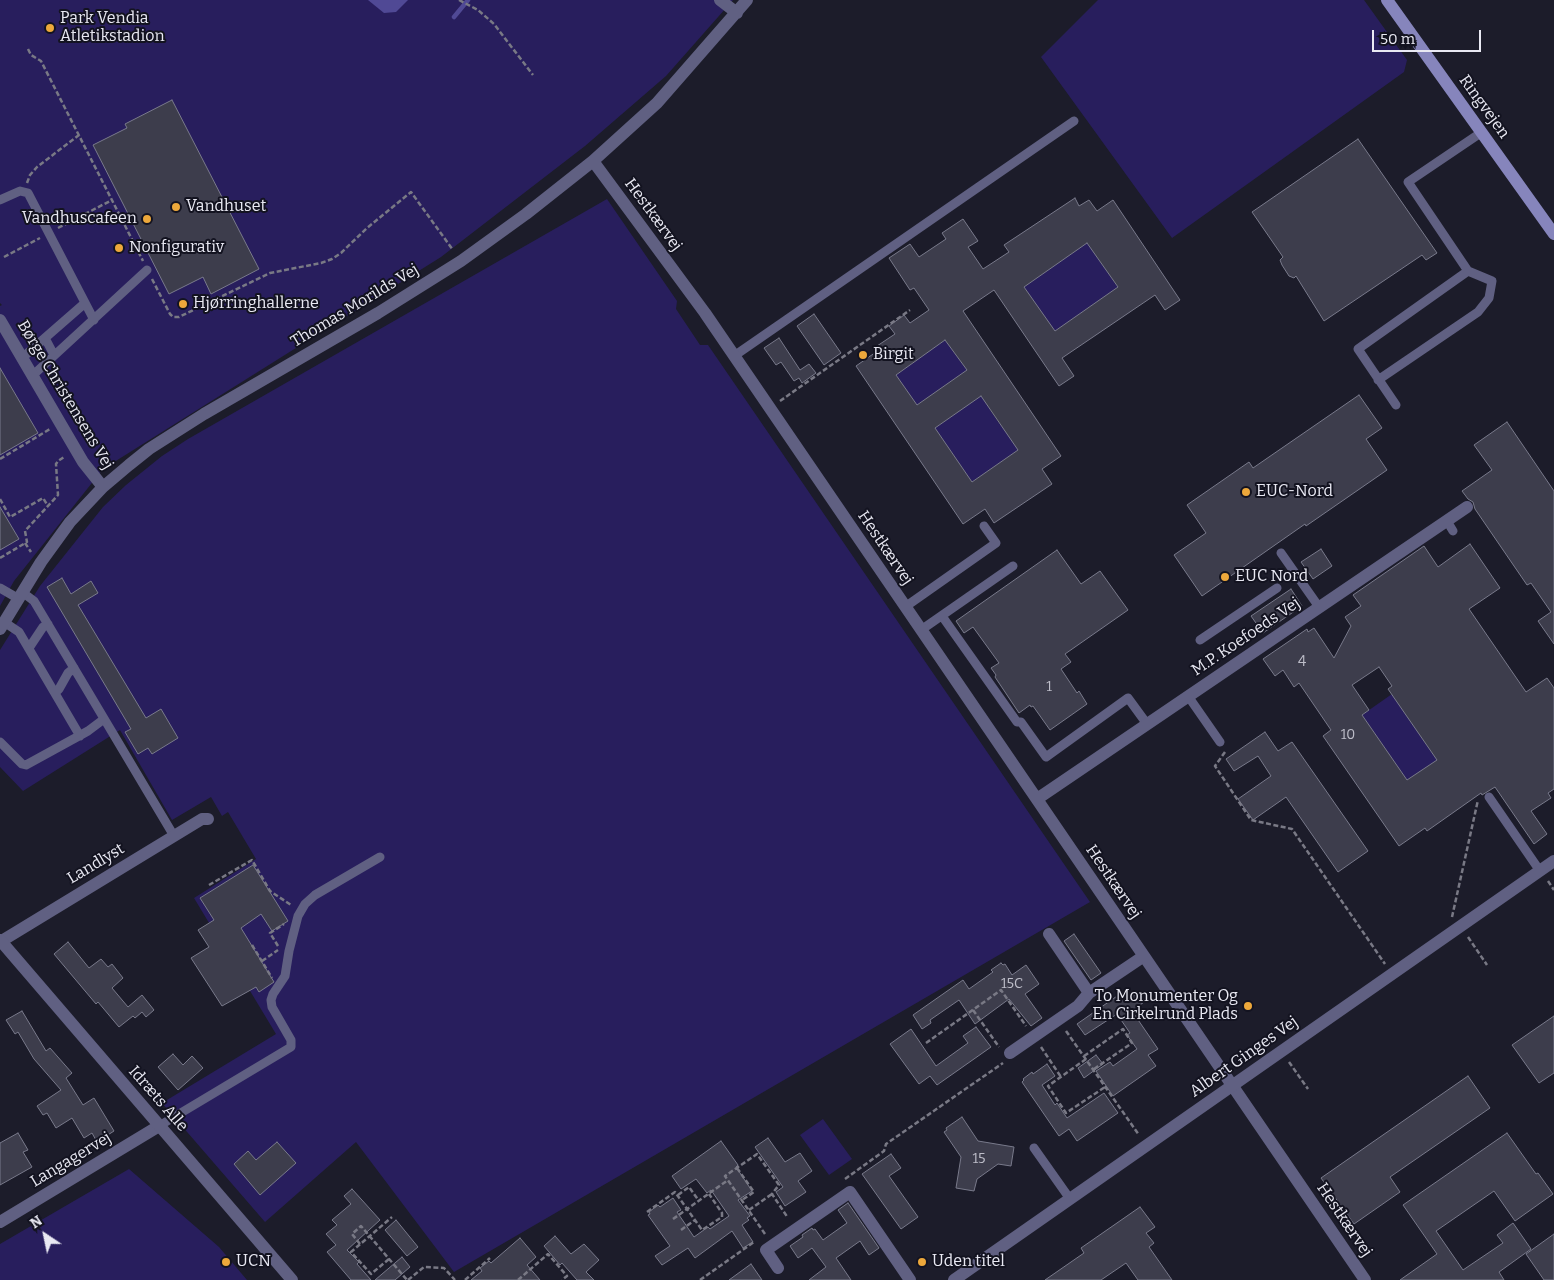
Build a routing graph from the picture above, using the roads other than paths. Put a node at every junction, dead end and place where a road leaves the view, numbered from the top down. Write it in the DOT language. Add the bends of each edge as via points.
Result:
graph roads {
  1 [pos="720,0"];
  2 [pos="747,0"];
  3 [pos="1387,0"];
  4 [pos="737,13"];
  5 [pos="1074,121"];
  6 [pos="1482,132"];
  7 [pos="593,161"];
  8 [pos="0,200"];
  9 [pos="1552,228"];
  10 [pos="147,270"];
  11 [pos="1468,271"];
  12 [pos="85,303"];
  13 [pos="0,320"];
  14 [pos="94,320"];
  15 [pos="45,338"];
  16 [pos="54,356"];
  17 [pos="734,356"];
  18 [pos="22,358"];
  19 [pos="32,376"];
  20 [pos="1378,380"];
  21 [pos="1396,405"];
  22 [pos="103,487"];
  23 [pos="1467,507"];
  24 [pos="984,526"];
  25 [pos="1280,553"];
  26 [pos="1013,566"];
  27 [pos="0,588"];
  28 [pos="1277,588"];
  29 [pos="20,595"];
  30 [pos="905,607"];
  31 [pos="1319,607"];
  32 [pos="942,616"];
  33 [pos="48,624"];
  34 [pos="2,625"];
  35 [pos="921,630"];
  36 [pos="1200,640"];
  37 [pos="28,648"];
  38 [pos="74,668"];
  39 [pos="55,693"];
  40 [pos="1188,696"];
  41 [pos="104,719"];
  42 [pos="1147,724"];
  43 [pos="80,736"];
  44 [pos="0,742"];
  45 [pos="1220,742"];
  46 [pos="1489,796"];
  47 [pos="1037,799"];
  48 [pos="208,819"];
  49 [pos="174,836"];
  50 [pos="380,857"];
  51 [pos="1554,861"];
  52 [pos="1540,871"];
  53 [pos="1049,934"];
  54 [pos="0,941"];
  55 [pos="1144,956"];
  56 [pos="1089,993"];
  57 [pos="1010,1053"];
  58 [pos="1232,1085"];
  59 [pos="159,1126"];
  60 [pos="1034,1148"];
  61 [pos="1070,1199"];
  62 [pos="0,1222"];
  63 [pos="778,1268"];
  64 [pos="292,1280"];
  65 [pos="910,1280"];
  66 [pos="954,1280"];
  67 [pos="1365,1280"];
  1 -- 4 [label="street"];
  2 -- 4 [label="street, Thomas Morilds Vej"];
  3 -- 6 [label="main road, Ringvejen"];
  4 -- 7 [label="street, Thomas Morilds Vej" via="656,103"];
  5 -- 17 [label="lane"];
  6 -- 9 [label="main road, Ringvejen"];
  6 -- 11 [label="lane" via="1408,182"];
  7 -- 17 [label="street, Hestkærvej"];
  7 -- 22 [label="street, Thomas Morilds Vej" via="460,261 378,313 204,414 149,449"];
  8 -- 12 [label="lane" via="24,191 30,197"];
  10 -- 14 [label="lane"];
  11 -- 20 [label="lane" via="1358,349"];
  11 -- 20 [label="lane" via="1492,281 1489,298 1478,312"];
  12 -- 14 [label="lane"];
  12 -- 15 [label="lane"];
  13 -- 18 [label="street, Børge Christensens Vej"];
  14 -- 16 [label="lane"];
  15 -- 16 [label="lane"];
  15 -- 18 [label="lane"];
  16 -- 19 [label="lane"];
  17 -- 30 [label="street, Hestkærvej"];
  18 -- 19 [label="street, Børge Christensens Vej"];
  19 -- 22 [label="street, Børge Christensens Vej" via="91,474"];
  20 -- 21 [label="lane"];
  22 -- 29 [label="street, Thomas Morilds Vej" via="70,522"];
  23 -- 31 [label="street, M.P. Koefoeds Vej" via="1450,526"];
  24 -- 30 [label="lane" via="996,544"];
  25 -- 31 [label="lane"];
  26 -- 32 [label="lane"];
  27 -- 29 [label="lane"];
  28 -- 36 [label="lane"];
  29 -- 33 [label="lane" via="33,599"];
  29 -- 34 [label="street, Thomas Morilds Vej"];
  30 -- 35 [label="street, Hestkærvej"];
  31 -- 40 [label="street, M.P. Koefoeds Vej"];
  32 -- 35 [label="lane"];
  32 -- 42 [label="lane" via="1017,722 1021,722 1046,756 1128,698"];
  33 -- 37 [label="lane"];
  33 -- 38 [label="lane"];
  34 -- 37 [label="lane" via="19,632"];
  35 -- 47 [label="street, Hestkærvej"];
  37 -- 39 [label="lane"];
  38 -- 39 [label="lane"];
  38 -- 41 [label="lane"];
  39 -- 43 [label="lane"];
  40 -- 42 [label="street, M.P. Koefoeds Vej"];
  40 -- 45 [label="lane, M.P. Koefoeds Vej"];
  41 -- 43 [label="lane"];
  41 -- 49 [label="lane"];
  42 -- 47 [label="street, M.P. Koefoeds Vej"];
  43 -- 44 [label="lane" via="26,766"];
  46 -- 52 [label="lane"];
  47 -- 55 [label="street, Hestkærvej"];
  48 -- 49 [label="street, Landlyst" via="202,818"];
  49 -- 54 [label="street, Landlyst"];
  50 -- 59 [label="lane" via="326,887 299,913 285,976 271,1003 292,1048"];
  51 -- 52 [label="street, Albert Ginges Vej"];
  52 -- 58 [label="street, Albert Ginges Vej"];
  53 -- 56 [label="street"];
  54 -- 59 [label="street, Idræts Alle"];
  55 -- 56 [label="street"];
  55 -- 58 [label="street, Hestkærvej"];
  56 -- 57 [label="street" via="1078,1006"];
  58 -- 61 [label="street, Albert Ginges Vej"];
  58 -- 67 [label="street, Hestkærvej"];
  59 -- 62 [label="street, Langagervej"];
  59 -- 64 [label="street, Idræts Alle"];
  60 -- 61 [label="lane"];
  61 -- 66 [label="street, Albert Ginges Vej"];
  63 -- 65 [label="street" via="766,1250 850,1192"];
}
